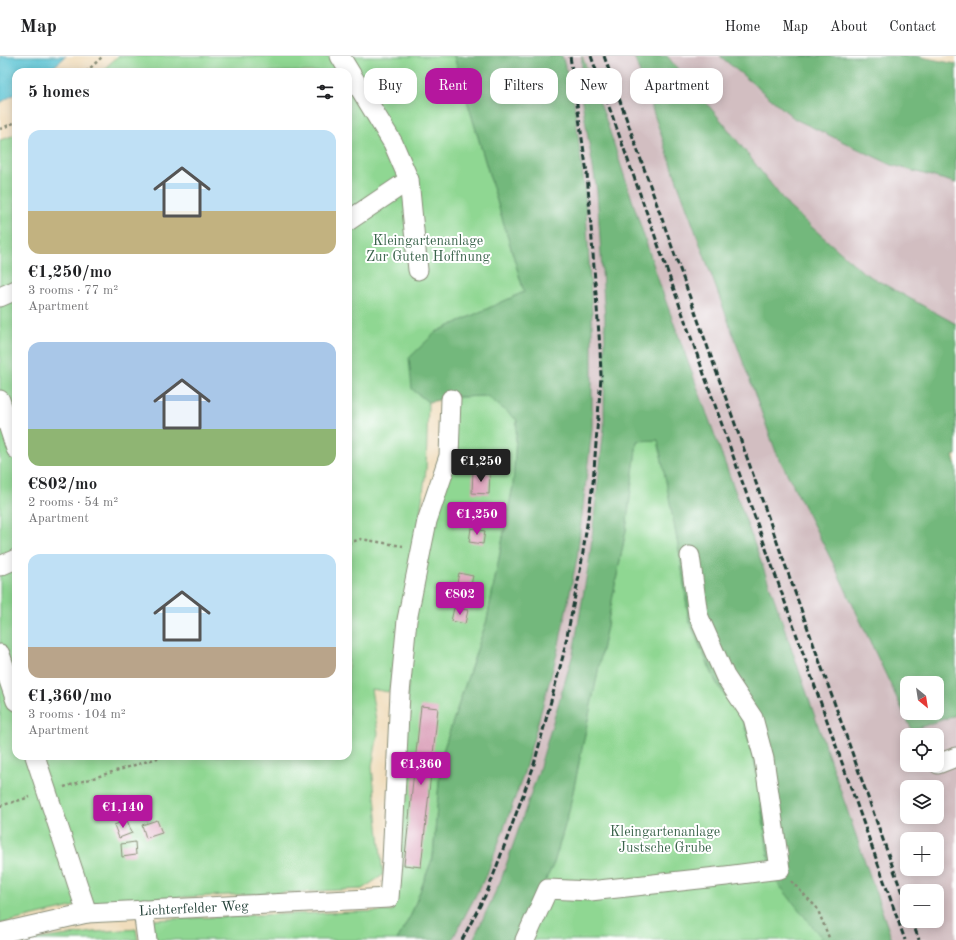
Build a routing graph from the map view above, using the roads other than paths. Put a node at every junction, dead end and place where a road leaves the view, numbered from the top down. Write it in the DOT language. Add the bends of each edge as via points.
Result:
graph roads {
  1 [pos="340,56"];
  2 [pos="347,68"];
  3 [pos="352,76"];
  4 [pos="408,180"];
  5 [pos="352,218"];
  6 [pos="418,270"];
  7 [pos="12,292"];
  8 [pos="0,297"];
  9 [pos="451,399"];
  10 [pos="0,400"];
  11 [pos="11,442"];
  12 [pos="690,556"];
  13 [pos="12,561"];
  14 [pos="0,566"];
  15 [pos="0,654"];
  16 [pos="12,689"];
  17 [pos="956,757"];
  18 [pos="36,760"];
  19 [pos="944,762"];
  20 [pos="143,910"];
  21 [pos="87,913"];
  22 [pos="0,933"];
  23 [pos="147,940"];
  24 [pos="525,940"];
  1 -- 2 [label="lane"];
  3 -- 4 [label="lane" via="393,143"];
  4 -- 5 [label="lane"];
  4 -- 6 [label="lane"];
  7 -- 8 [label="lane"];
  9 -- 20 [label="lane, Lichterfelder Weg" via="449,456 427,521 407,620 400,693 389,898"];
  10 -- 11 [label="lane"];
  12 -- 24 [label="lane" via="698,615 725,676 753,718 764,759 780,869 590,891 548,889"];
  13 -- 14 [label="lane"];
  15 -- 16 [label="lane"];
  17 -- 19 [label="lane"];
  18 -- 21 [label="lane"];
  20 -- 21 [label="lane, Lichterfelder Weg"];
  20 -- 23 [label="lane"];
  21 -- 22 [label="lane, Lichterfelder Weg"];
}
